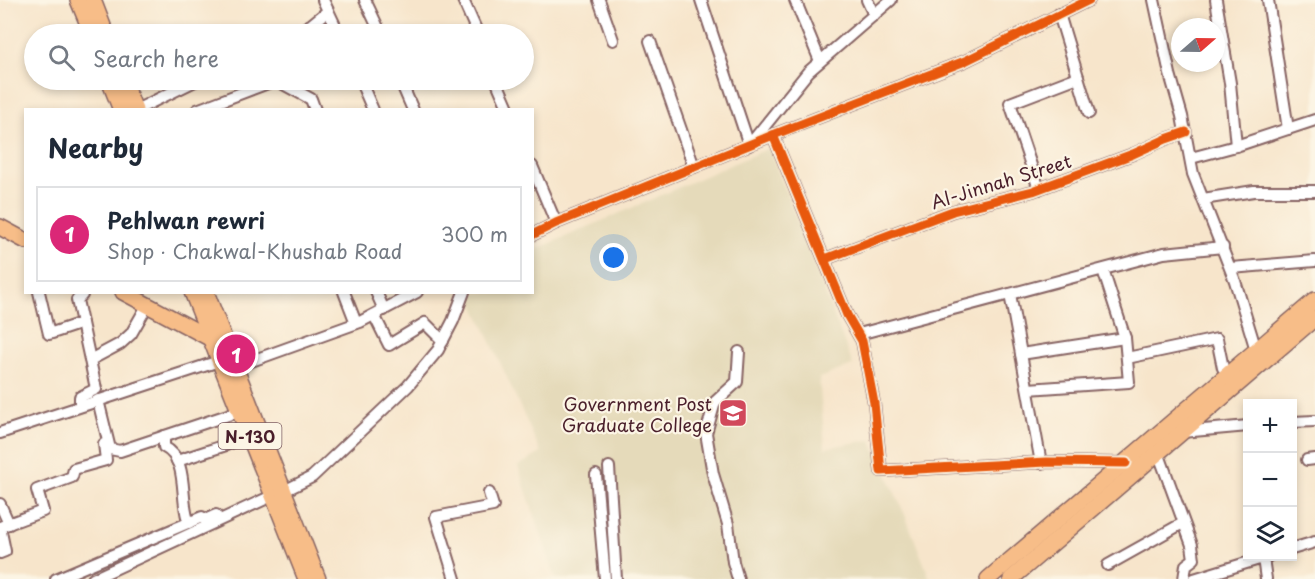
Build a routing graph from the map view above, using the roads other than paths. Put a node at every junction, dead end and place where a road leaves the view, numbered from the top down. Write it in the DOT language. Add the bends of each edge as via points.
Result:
graph roads {
  1 [pos="78,0"];
  2 [pos="93,0"];
  3 [pos="365,0"];
  4 [pos="463,0"];
  5 [pos="599,0"];
  6 [pos="701,0"];
  7 [pos="795,0"];
  8 [pos="867,0"];
  9 [pos="891,0"];
  10 [pos="1089,0"];
  11 [pos="1154,0"];
  12 [pos="1216,0"];
  13 [pos="1268,0"];
  14 [pos="326,5"];
  15 [pos="1059,14"];
  16 [pos="874,15"];
  17 [pos="88,24"];
  18 [pos="102,24"];
  19 [pos="312,24"];
  20 [pos="335,24"];
  21 [pos="376,24"];
  22 [pos="474,24"];
  23 [pos="613,40"];
  24 [pos="650,41"];
  25 [pos="820,61"];
  26 [pos="1078,77"];
  27 [pos="113,90"];
  28 [pos="127,90"];
  29 [pos="176,90"];
  30 [pos="250,90"];
  31 [pos="294,90"];
  32 [pos="364,90"];
  33 [pos="404,90"];
  34 [pos="500,90"];
  35 [pos="120,108"];
  36 [pos="134,108"];
  37 [pos="139,108"];
  38 [pos="202,108"];
  39 [pos="314,108"];
  40 [pos="372,108"];
  41 [pos="412,108"];
  42 [pos="508,108"];
  43 [pos="1089,113"];
  44 [pos="1315,120"];
  45 [pos="1288,129"];
  46 [pos="1186,132"];
  47 [pos="773,135"];
  48 [pos="749,145"];
  49 [pos="1236,146"];
  50 [pos="1191,158"];
  51 [pos="694,167"];
  52 [pos="534,171"];
  53 [pos="1039,189"];
  54 [pos="1315,191"];
  55 [pos="1203,199"];
  56 [pos="556,223"];
  57 [pos="0,227"];
  58 [pos="534,234"];
  59 [pos="24,240"];
  60 [pos="1223,247"];
  61 [pos="825,260"];
  62 [pos="1315,261"];
  63 [pos="1231,268"];
  64 [pos="1103,270"];
  65 [pos="39,294"];
  66 [pos="82,294"];
  67 [pos="126,294"];
  68 [pos="193,294"];
  69 [pos="207,294"];
  70 [pos="345,294"];
  71 [pos="375,294"];
  72 [pos="410,294"];
  73 [pos="463,294"];
  74 [pos="1010,294"];
  75 [pos="1315,300"];
  76 [pos="147,306"];
  77 [pos="379,312"];
  78 [pos="1315,318"];
  79 [pos="82,323"];
  80 [pos="356,323"];
  81 [pos="859,334"];
  82 [pos="1125,338"];
  83 [pos="210,339"];
  84 [pos="443,341"];
  85 [pos="226,346"];
  86 [pos="1256,350"];
  87 [pos="739,352"];
  88 [pos="1021,354"];
  89 [pos="1127,358"];
  90 [pos="90,360"];
  91 [pos="219,361"];
  92 [pos="235,367"];
  93 [pos="1223,368"];
  94 [pos="1028,389"];
  95 [pos="98,400"];
  96 [pos="80,405"];
  97 [pos="240,411"];
  98 [pos="1315,421"];
  99 [pos="1297,422"];
  100 [pos="1243,426"];
  101 [pos="1181,432"];
  102 [pos="0,433"];
  103 [pos="249,435"];
  104 [pos="164,436"];
  105 [pos="108,443"];
  106 [pos="1158,452"];
  107 [pos="177,461"];
  108 [pos="1041,463"];
  109 [pos="1126,463"];
  110 [pos="609,466"];
  111 [pos="596,475"];
  112 [pos="279,493"];
  113 [pos="489,493"];
  114 [pos="0,504"];
  115 [pos="226,518"];
  116 [pos="189,523"];
  117 [pos="1183,523"];
  118 [pos="3,526"];
  119 [pos="1315,542"];
  120 [pos="1297,548"];
  121 [pos="0,553"];
  122 [pos="1253,561"];
  123 [pos="1266,561"];
  124 [pos="1108,565"];
  125 [pos="56,579"];
  126 [pos="93,579"];
  127 [pos="306,579"];
  128 [pos="318,579"];
  129 [pos="455,579"];
  130 [pos="605,579"];
  131 [pos="616,579"];
  132 [pos="738,579"];
  133 [pos="988,579"];
  134 [pos="1011,579"];
  135 [pos="1184,579"];
  136 [pos="1194,579"];
  137 [pos="1266,579"];
  1 -- 17 [label="highway"];
  2 -- 18 [label="highway"];
  3 -- 21 [label="street"];
  4 -- 22 [label="street"];
  5 -- 23 [label="street"];
  6 -- 48 [label="street"];
  7 -- 25 [label="street"];
  8 -- 16 [label="street"];
  9 -- 16 [label="street"];
  10 -- 15 [label="street"];
  11 -- 46 [label="street"];
  12 -- 49 [label="street"];
  13 -- 45 [label="street"];
  14 -- 19 [label="street"];
  14 -- 20 [label="street"];
  15 -- 26 [label="street"];
  15 -- 47 [label="street" via="965,61"];
  16 -- 25 [label="street"];
  24 -- 51 [label="street"];
  25 -- 48 [label="street"];
  26 -- 43 [label="street"];
  26 -- 53 [label="street" via="1010,103"];
  27 -- 35 [label="highway"];
  28 -- 36 [label="highway"];
  29 -- 37 [label="street"];
  30 -- 38 [label="street"];
  31 -- 39 [label="street" via="311,99"];
  32 -- 40 [label="street"];
  33 -- 41 [label="street"];
  34 -- 42 [label="street"];
  44 -- 45 [label="street"];
  45 -- 49 [label="street"];
  46 -- 50 [label="street"];
  46 -- 53 [label="street, Al-Jinnah Street"];
  47 -- 48 [label="street"];
  47 -- 61 [label="street"];
  48 -- 51 [label="street"];
  49 -- 50 [label="street"];
  50 -- 55 [label="street"];
  51 -- 56 [label="street"];
  52 -- 56 [label="street"];
  53 -- 61 [label="street, Al-Jinnah Street" via="953,211"];
  54 -- 55 [label="street" via="1254,191"];
  55 -- 60 [label="street"];
  56 -- 58 [label="street"];
  57 -- 59 [label="highway"];
  60 -- 63 [label="street"];
  60 -- 64 [label="street" via="1164,254"];
  61 -- 81 [label="street"];
  62 -- 63 [label="street"];
  63 -- 86 [label="street"];
  64 -- 74 [label="street"];
  64 -- 82 [label="street"];
  65 -- 79 [label="street" via="49,334"];
  66 -- 79 [label="street" via="77,300"];
  67 -- 76 [label="highway"];
  68 -- 83 [label="highway, N-130"];
  69 -- 85 [label="highway, N-130"];
  70 -- 80 [label="street"];
  71 -- 77 [label="street"];
  72 -- 77 [label="street"];
  73 -- 84 [label="street"];
  74 -- 81 [label="street"];
  74 -- 88 [label="street"];
  75 -- 86 [label="highway"];
  76 -- 83 [label="highway"];
  76 -- 90 [label="street" via="131,334"];
  77 -- 80 [label="street"];
  77 -- 84 [label="street" via="390,345 425,323"];
  78 -- 101 [label="highway"];
  79 -- 90 [label="street"];
  80 -- 92 [label="street"];
  81 -- 108 [label="street" via="873,403 880,471"];
  82 -- 88 [label="street"];
  82 -- 89 [label="street"];
  83 -- 85 [label="highway"];
  83 -- 91 [label="highway, N-130"];
  84 -- 112 [label="street" via="408,386 312,477"];
  85 -- 92 [label="highway, N-130"];
  86 -- 109 [label="highway"];
  87 -- 132 [label="street" via="737,382 715,402 706,433"];
  88 -- 94 [label="street"];
  89 -- 93 [label="street" via="1216,339"];
  89 -- 94 [label="street" via="1129,382"];
  90 -- 96 [label="street" via="96,389 80,396"];
  91 -- 95 [label="street"];
  91 -- 97 [label="highway, N-130"];
  92 -- 112 [label="highway, N-130"];
  94 -- 108 [label="street"];
  95 -- 96 [label="street"];
  95 -- 105 [label="street"];
  96 -- 102 [label="street"];
  97 -- 103 [label="highway, N-130"];
  97 -- 104 [label="street"];
  98 -- 99 [label="street"];
  100 -- 101 [label="street"];
  101 -- 106 [label="highway"];
  103 -- 107 [label="street"];
  103 -- 112 [label="highway, N-130"];
  104 -- 105 [label="street" via="120,451 110,449"];
  104 -- 107 [label="street" via="164,447"];
  105 -- 118 [label="street" via="104,444 106,460 74,469 72,477 37,490 43,510"];
  106 -- 117 [label="street"];
  106 -- 134 [label="highway"];
  107 -- 116 [label="street"];
  108 -- 109 [label="street"];
  109 -- 133 [label="highway"];
  110 -- 131 [label="street"];
  111 -- 130 [label="street"];
  112 -- 115 [label="street"];
  112 -- 127 [label="highway, N-130"];
  112 -- 128 [label="highway, N-130"];
  113 -- 129 [label="street" via="493,506 436,516"];
  114 -- 118 [label="street"];
  115 -- 116 [label="street" via="224,512"];
  115 -- 126 [label="street"];
  116 -- 125 [label="street"];
  117 -- 124 [label="street"];
  117 -- 135 [label="street" via="1194,552"];
  118 -- 121 [label="street" via="5,551"];
  119 -- 120 [label="street"];
  122 -- 136 [label="street"];
  123 -- 137 [label="street"];
}
